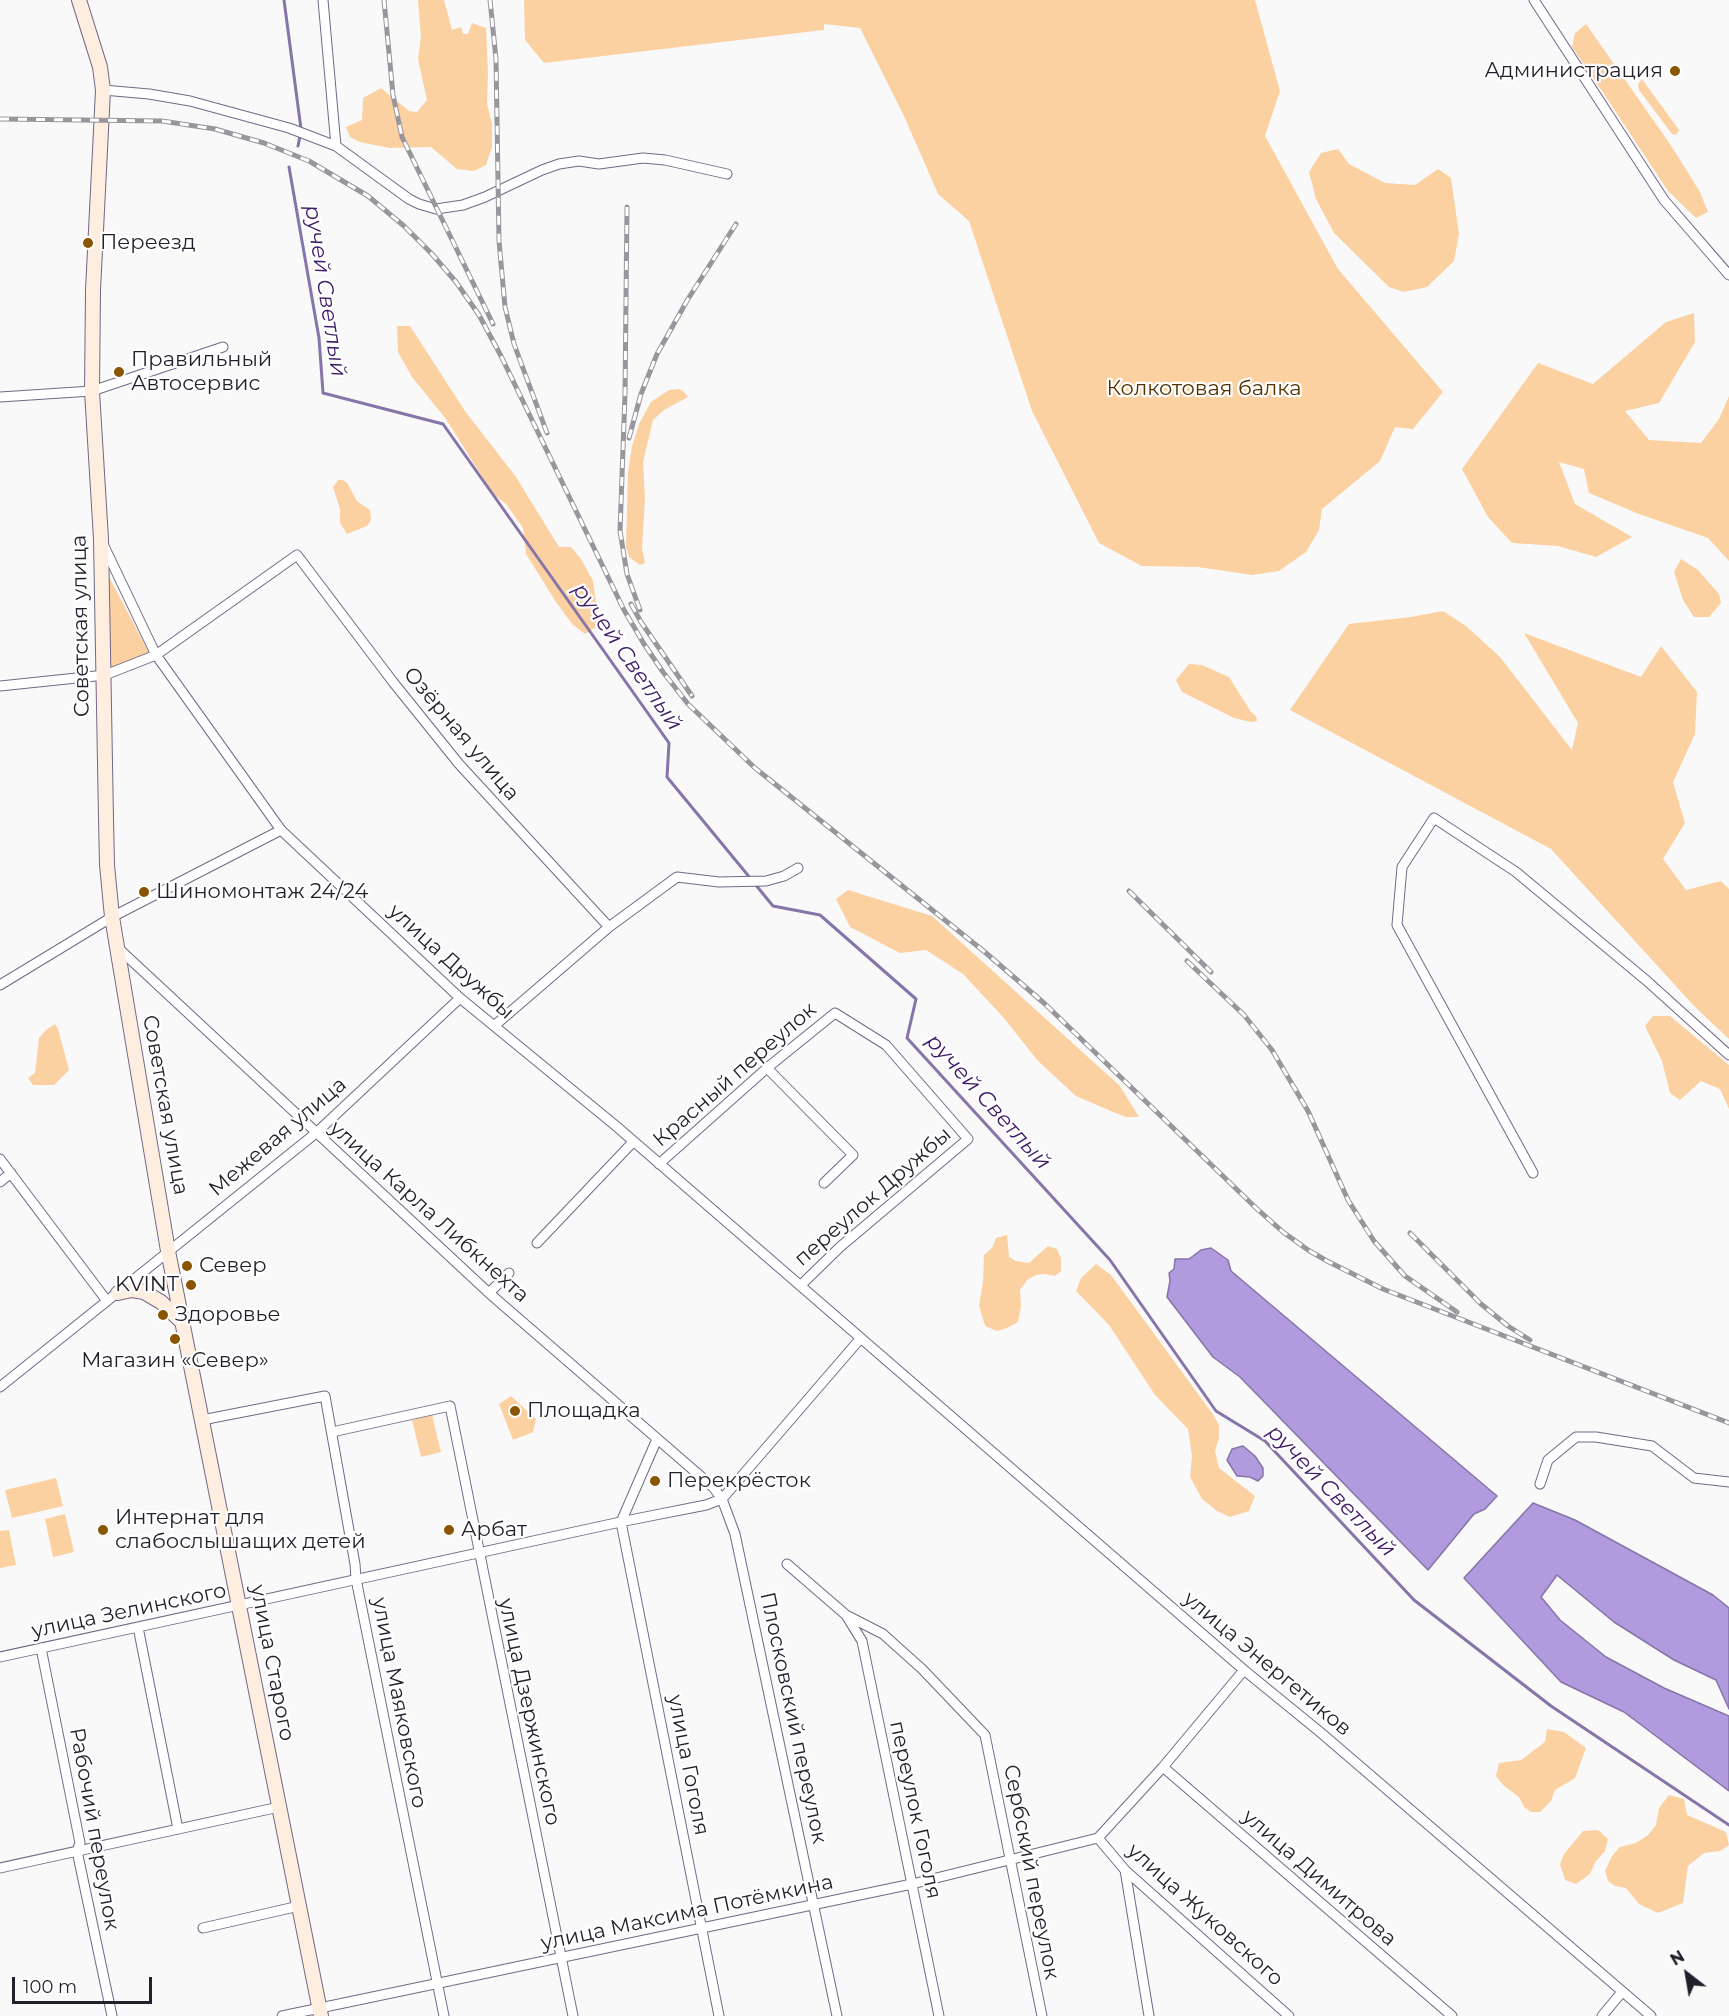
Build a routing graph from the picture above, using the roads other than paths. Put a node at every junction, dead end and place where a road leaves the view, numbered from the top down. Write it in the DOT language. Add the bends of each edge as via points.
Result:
graph roads {
  1 [pos="79,0"];
  2 [pos="323,0"];
  3 [pos="1534,0"];
  4 [pos="103,90"];
  5 [pos="336,146"];
  6 [pos="727,174"];
  7 [pos="1729,275"];
  8 [pos="223,347"];
  9 [pos="92,391"];
  10 [pos="0,397"];
  11 [pos="101,539"];
  12 [pos="156,655"];
  13 [pos="105,675"];
  14 [pos="0,686"];
  15 [pos="281,830"];
  16 [pos="798,868"];
  17 [pos="112,917"];
  18 [pos="609,927"];
  19 [pos="117,947"];
  20 [pos="0,985"];
  21 [pos="460,998"];
  22 [pos="835,1013"];
  23 [pos="494,1026"];
  24 [pos="1729,1055"];
  25 [pos="767,1068"];
  26 [pos="316,1133"];
  27 [pos="633,1142"];
  28 [pos="0,1159"];
  29 [pos="658,1164"];
  30 [pos="11,1173"];
  31 [pos="1533,1173"];
  32 [pos="0,1182"];
  33 [pos="824,1183"];
  34 [pos="537,1243"];
  35 [pos="168,1251"];
  36 [pos="509,1273"];
  37 [pos="801,1286"];
  38 [pos="489,1293"];
  39 [pos="113,1297"];
  40 [pos="183,1322"];
  41 [pos="860,1339"];
  42 [pos="0,1387"];
  43 [pos="202,1420"];
  44 [pos="332,1432"];
  45 [pos="657,1439"];
  46 [pos="1729,1482"];
  47 [pos="1540,1484"];
  48 [pos="722,1499"];
  49 [pos="621,1522"];
  50 [pos="478,1553"];
  51 [pos="787,1564"];
  52 [pos="356,1579"];
  53 [pos="239,1605"];
  54 [pos="846,1615"];
  55 [pos="138,1627"];
  56 [pos="41,1648"];
  57 [pos="0,1657"];
  58 [pos="1244,1670"];
  59 [pos="1163,1767"];
  60 [pos="279,1807"];
  61 [pos="178,1829"];
  62 [pos="1098,1838"];
  63 [pos="77,1851"];
  64 [pos="1010,1860"];
  65 [pos="0,1868"];
  66 [pos="1125,1870"];
  67 [pos="912,1884"];
  68 [pos="814,1905"];
  69 [pos="299,1906"];
  70 [pos="203,1928"];
  71 [pos="703,1929"];
  72 [pos="561,1958"];
  73 [pos="438,1984"];
  74 [pos="1622,1992"];
  75 [pos="320,2012"];
  76 [pos="112,2016"];
  77 [pos="282,2016"];
  78 [pos="444,2016"];
  79 [pos="573,2016"];
  80 [pos="719,2016"];
  81 [pos="837,2016"];
  82 [pos="939,2016"];
  83 [pos="1042,2016"];
  84 [pos="1149,2016"];
  85 [pos="1289,2016"];
  86 [pos="1452,2016"];
  87 [pos="1602,2016"];
  88 [pos="1652,2016"];
  1 -- 4 [label="street, Советская улица"];
  2 -- 5 [label="street"];
  3 -- 7 [label="street" via="1664,200"];
  4 -- 5 [label="street" via="190,101 289,128"];
  4 -- 9 [label="street, Советская улица"];
  5 -- 6 [label="street" via="409,199 436,209 463,205 542,170 579,161 599,164 643,158"];
  8 -- 9 [label="street"];
  9 -- 10 [label="street"];
  9 -- 11 [label="street, Советская улица"];
  11 -- 12 [label="street, улица Дружбы"];
  11 -- 13 [label="street, Советская улица"];
  12 -- 13 [label="street"];
  12 -- 15 [label="street, улица Дружбы"];
  12 -- 18 [label="street, Озёрная улица" via="297,555 459,764"];
  13 -- 14 [label="street"];
  13 -- 17 [label="street, Советская улица" via="106,831"];
  15 -- 17 [label="street"];
  15 -- 21 [label="street, улица Дружбы"];
  16 -- 18 [label="street" via="784,876 760,881 677,877"];
  17 -- 19 [label="street, Советская улица"];
  17 -- 20 [label="street"];
  18 -- 23 [label="street"];
  19 -- 26 [label="street, улица Карла Либкнехта"];
  19 -- 35 [label="street, Советская улица"];
  21 -- 23 [label="street, улица Дружбы"];
  21 -- 26 [label="street, Межевая улица"];
  22 -- 25 [label="street, Красный переулок"];
  22 -- 37 [label="street, переулок Дружбы" via="885,1045 968,1139 840,1247"];
  23 -- 27 [label="street, улица Дружбы"];
  24 -- 31 [label="street" via="1516,872 1434,818 1402,867 1397,925"];
  25 -- 29 [label="street, Красный переулок"];
  25 -- 33 [label="street" via="853,1155"];
  26 -- 35 [label="street, Межевая улица"];
  26 -- 38 [label="street, улица Карла Либкнехта"];
  27 -- 29 [label="street, улица Дружбы"];
  27 -- 34 [label="street, Красный переулок"];
  28 -- 30 [label="street"];
  29 -- 37 [label="street, улица Дружбы"];
  30 -- 32 [label="street"];
  30 -- 39 [label="street"];
  35 -- 39 [label="street, Межевая улица"];
  35 -- 40 [label="street, улица Старого"];
  36 -- 38 [label="street"];
  37 -- 41 [label="street, улица Дружбы"];
  38 -- 45 [label="street, улица Карла Либкнехта"];
  39 -- 40 [label="street" via="132,1290 144,1292"];
  39 -- 42 [label="street, Межевая улица"];
  40 -- 43 [label="street, улица Старого"];
  41 -- 48 [label="street"];
  41 -- 58 [label="street, улица Энергетиков"];
  43 -- 44 [label="street, улица Маяковского" via="325,1396"];
  43 -- 53 [label="street, улица Старого"];
  44 -- 50 [label="street, улица Дзержинского" via="450,1406"];
  44 -- 52 [label="street, улица Маяковского"];
  45 -- 48 [label="street, улица Карла Либкнехта"];
  45 -- 49 [label="street"];
  46 -- 47 [label="street" via="1694,1478 1652,1446 1576,1437 1548,1460"];
  48 -- 49 [label="street, улица Зелинского" via="696,1508"];
  48 -- 68 [label="street, Плосковский переулок" via="735,1534"];
  49 -- 50 [label="street, улица Зелинского"];
  49 -- 71 [label="street, улица Гоголя"];
  50 -- 52 [label="street, улица Зелинского"];
  50 -- 72 [label="street, улица Дзержинского"];
  51 -- 54 [label="street"];
  52 -- 53 [label="street, улица Зелинского"];
  52 -- 73 [label="street, улица Маяковского"];
  53 -- 55 [label="street, улица Зелинского"];
  53 -- 60 [label="street, улица Старого"];
  54 -- 64 [label="street, Сербский переулок" via="883,1634 985,1734"];
  54 -- 67 [label="street, переулок Гоголя" via="862,1641"];
  55 -- 56 [label="street, улица Зелинского"];
  55 -- 61 [label="street"];
  56 -- 57 [label="street, улица Зелинского"];
  56 -- 63 [label="street, Рабочий переулок" via="80,1843"];
  58 -- 59 [label="street"];
  58 -- 74 [label="street, улица Энергетиков"];
  59 -- 62 [label="street"];
  59 -- 86 [label="street, улица Димитрова"];
  60 -- 61 [label="street"];
  60 -- 69 [label="street, улица Старого"];
  61 -- 63 [label="street"];
  62 -- 64 [label="street, улица Максима Потёмкина"];
  62 -- 66 [label="street, улица Жуковского"];
  63 -- 65 [label="street"];
  63 -- 76 [label="street, Рабочий переулок"];
  64 -- 67 [label="street, улица Максима Потёмкина"];
  64 -- 83 [label="street, Сербский переулок"];
  66 -- 84 [label="street"];
  66 -- 85 [label="street, улица Жуковского"];
  67 -- 68 [label="street, улица Максима Потёмкина"];
  67 -- 82 [label="street, переулок Гоголя"];
  68 -- 71 [label="street, улица Максима Потёмкина"];
  68 -- 81 [label="street, Плосковский переулок"];
  69 -- 70 [label="street"];
  69 -- 75 [label="street, улица Старого"];
  71 -- 72 [label="street, улица Максима Потёмкина"];
  71 -- 80 [label="street, улица Гоголя"];
  72 -- 73 [label="street, улица Максима Потёмкина"];
  72 -- 79 [label="street, улица Дзержинского"];
  73 -- 75 [label="street, улица Максима Потёмкина"];
  73 -- 78 [label="street, улица Маяковского"];
  74 -- 87 [label="street"];
  74 -- 88 [label="street, улица Энергетиков"];
  75 -- 77 [label="street, улица Максима Потёмкина"];
}
